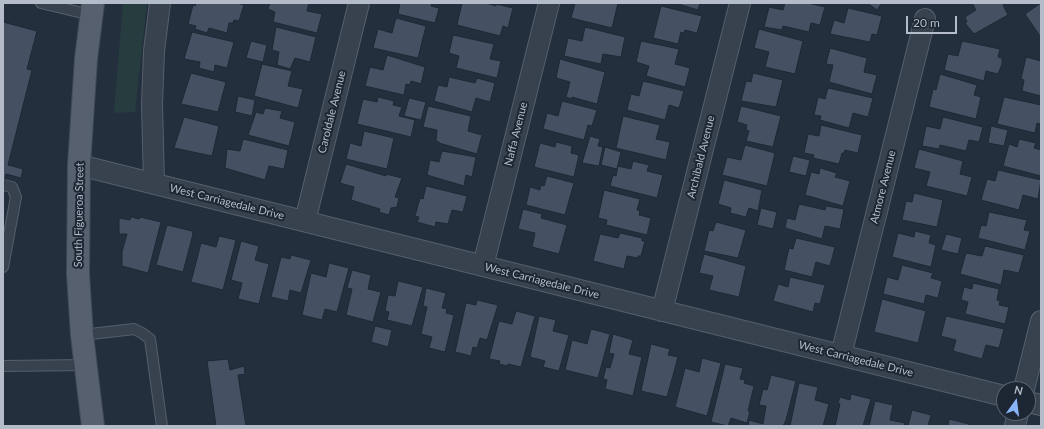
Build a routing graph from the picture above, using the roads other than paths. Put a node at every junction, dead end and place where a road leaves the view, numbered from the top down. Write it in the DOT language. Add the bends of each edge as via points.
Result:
graph roads {
  1 [pos="41,3"];
  2 [pos="160,3"];
  3 [pos="359,3"];
  4 [pos="549,3"];
  5 [pos="740,3"];
  6 [pos="92,9"];
  7 [pos="925,18"];
  8 [pos="79,165"];
  9 [pos="154,184"];
  10 [pos="3,185"];
  11 [pos="305,220"];
  12 [pos="483,266"];
  13 [pos="3,267"];
  14 [pos="662,311"];
  15 [pos="1041,321"];
  16 [pos="82,335"];
  17 [pos="841,355"];
  18 [pos="86,365"];
  19 [pos="3,366"];
  20 [pos="1026,381"];
  21 [pos="996,394"];
  22 [pos="93,426"];
  23 [pos="162,426"];
  1 -- 6 [label="lane"];
  2 -- 9 [label="street" via="154,52 152,104"];
  3 -- 11 [label="street, Caroldale Avenue"];
  4 -- 12 [label="street, Naffa Avenue"];
  5 -- 14 [label="street, Archibald Avenue"];
  6 -- 8 [label="main road, South Figueroa Street"];
  7 -- 17 [label="street, Atmore Avenue"];
  8 -- 9 [label="street, West Carriagedale Drive"];
  8 -- 16 [label="main road, South Figueroa Street" via="78,274"];
  9 -- 11 [label="street, West Carriagedale Drive"];
  10 -- 13 [label="lane" via="12,187 16,197"];
  11 -- 12 [label="street, West Carriagedale Drive"];
  12 -- 14 [label="street, West Carriagedale Drive"];
  14 -- 17 [label="street, West Carriagedale Drive"];
  15 -- 20 [label="street"];
  16 -- 18 [label="main road, South Figueroa Street"];
  16 -- 23 [label="lane" via="134,329 150,339"];
  17 -- 21 [label="street, West Carriagedale Drive"];
  18 -- 19 [label="lane"];
  18 -- 22 [label="main road, South Figueroa Street"];
}
